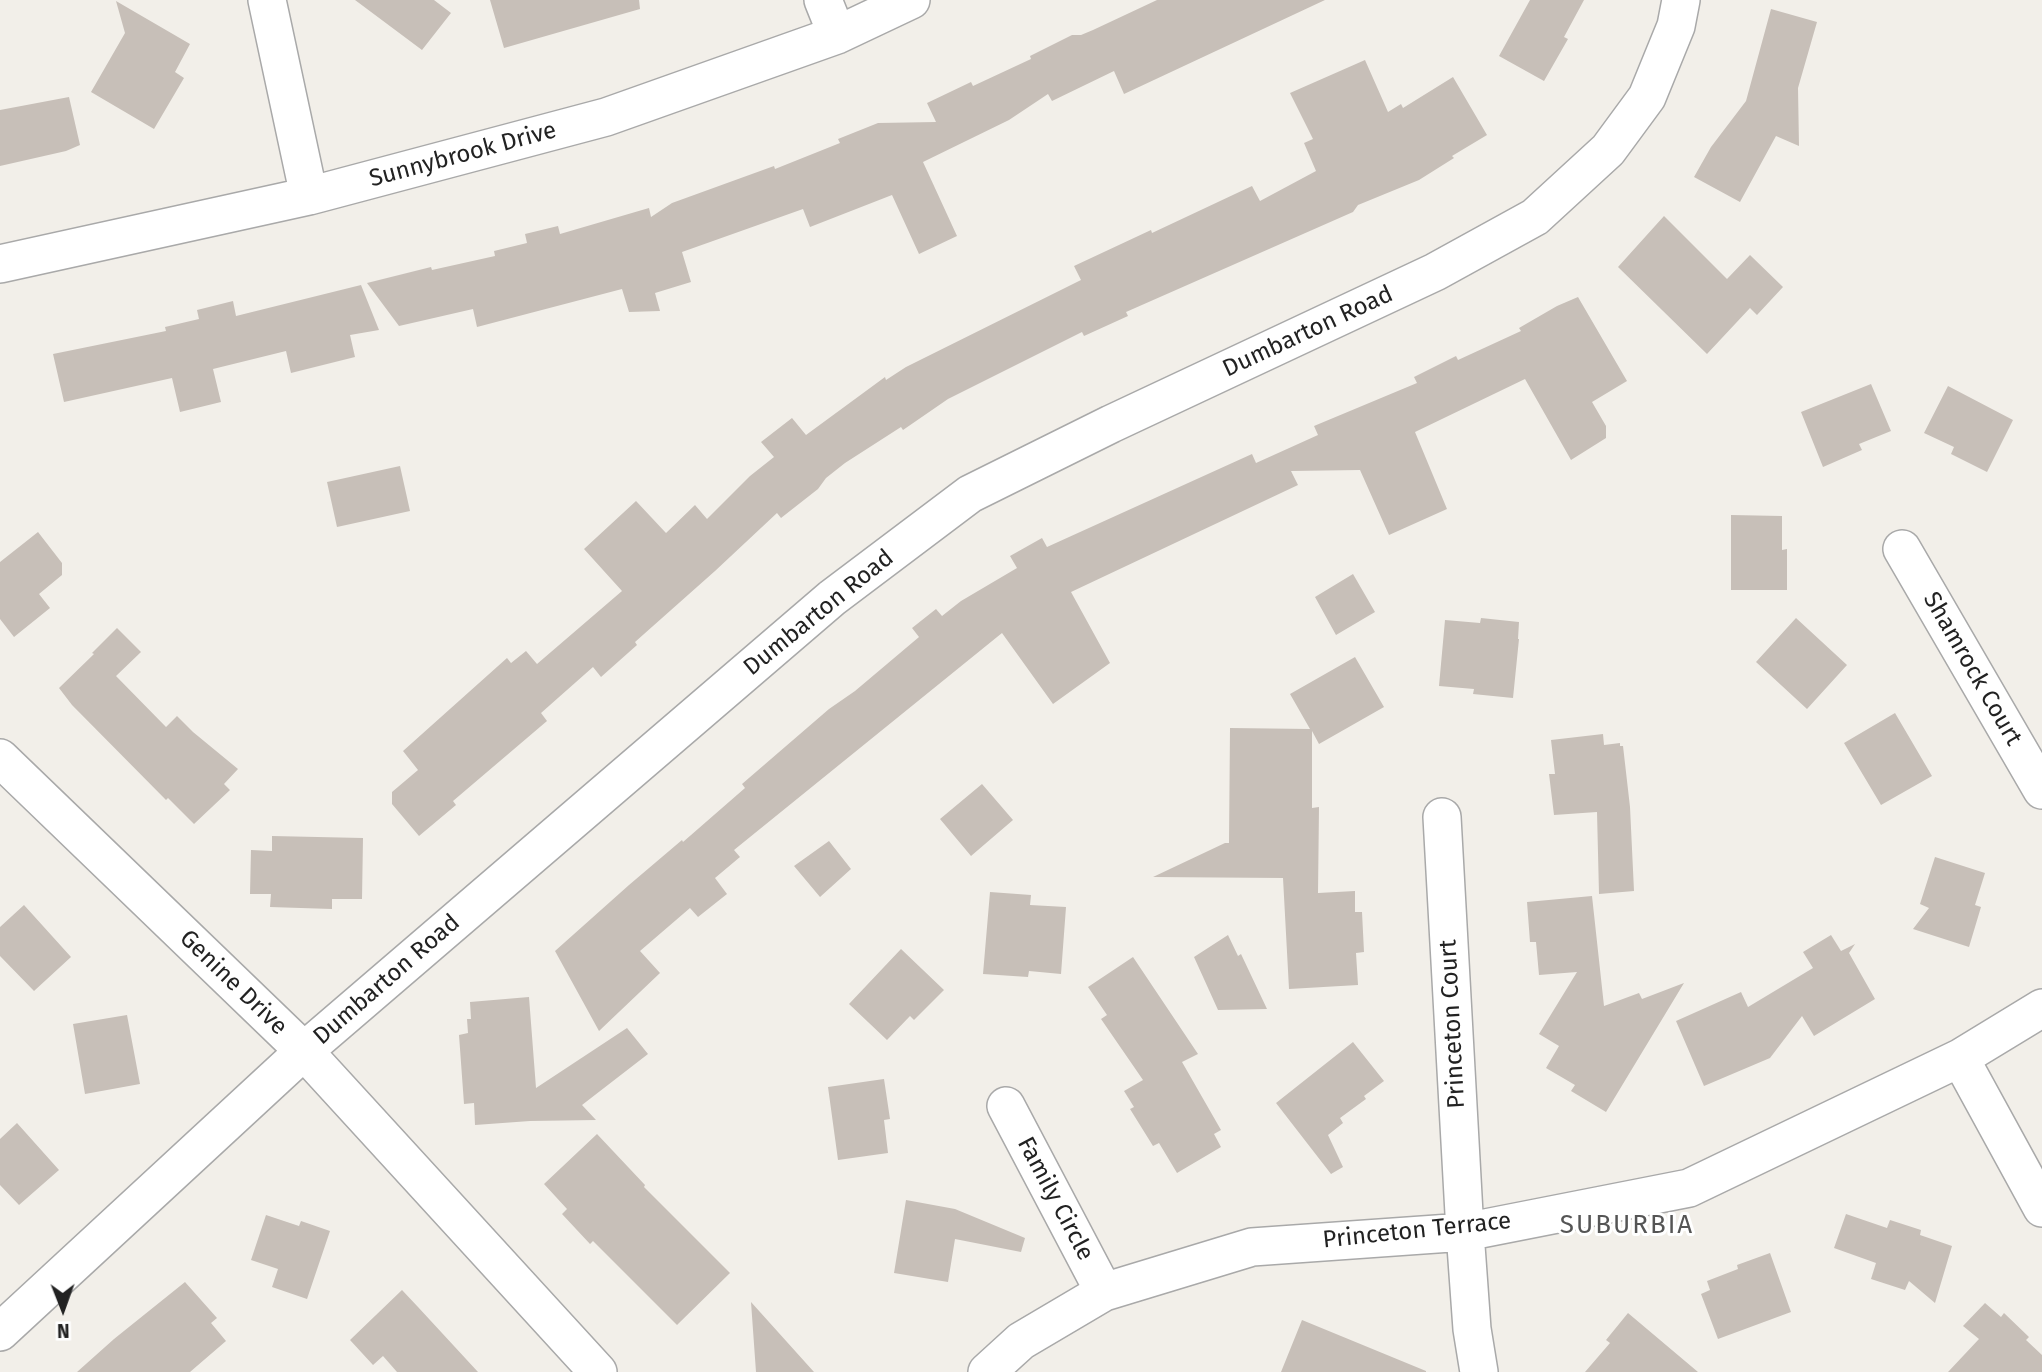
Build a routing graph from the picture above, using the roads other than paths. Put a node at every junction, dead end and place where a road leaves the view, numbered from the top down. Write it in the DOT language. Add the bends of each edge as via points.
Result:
graph roads {
  1 [pos="267,0"];
  2 [pos="823,0"];
  3 [pos="911,0"];
  4 [pos="1681,0"];
  5 [pos="837,35"];
  6 [pos="309,196"];
  7 [pos="0,264"];
  8 [pos="1902,549"];
  9 [pos="0,758"];
  10 [pos="2042,790"];
  11 [pos="1442,817"];
  12 [pos="2042,1008"];
  13 [pos="304,1051"];
  14 [pos="1959,1058"];
  15 [pos="1006,1106"];
  16 [pos="2042,1208"];
  17 [pos="1465,1232"];
  18 [pos="1104,1292"];
  19 [pos="0,1332"];
  20 [pos="598,1372"];
  21 [pos="988,1372"];
  22 [pos="1479,1372"];
  1 -- 6 [label="street"];
  2 -- 5 [label="street"];
  3 -- 5 [label="street, Sunnybrook Drive"];
  4 -- 13 [label="street, Dumbarton Road" via="1676,26 1647,97 1608,150 1535,217 1435,272 970,494 832,598"];
  5 -- 6 [label="street, Sunnybrook Drive" via="606,117"];
  6 -- 7 [label="street, Sunnybrook Drive"];
  8 -- 10 [label="street, Shamrock Court"];
  9 -- 13 [label="street, Genine Drive"];
  11 -- 17 [label="street, Princeton Court"];
  12 -- 14 [label="street, Princeton Terrace"];
  13 -- 19 [label="street, Dumbarton Road"];
  13 -- 20 [label="street, Genine Drive"];
  14 -- 16 [label="street"];
  14 -- 17 [label="street, Princeton Terrace" via="1689,1188"];
  15 -- 18 [label="street, Family Circle"];
  17 -- 18 [label="street, Princeton Terrace" via="1252,1247"];
  17 -- 22 [label="street, Princeton Court"];
  18 -- 21 [label="street, Princeton Terrace" via="1021,1341"];
}
